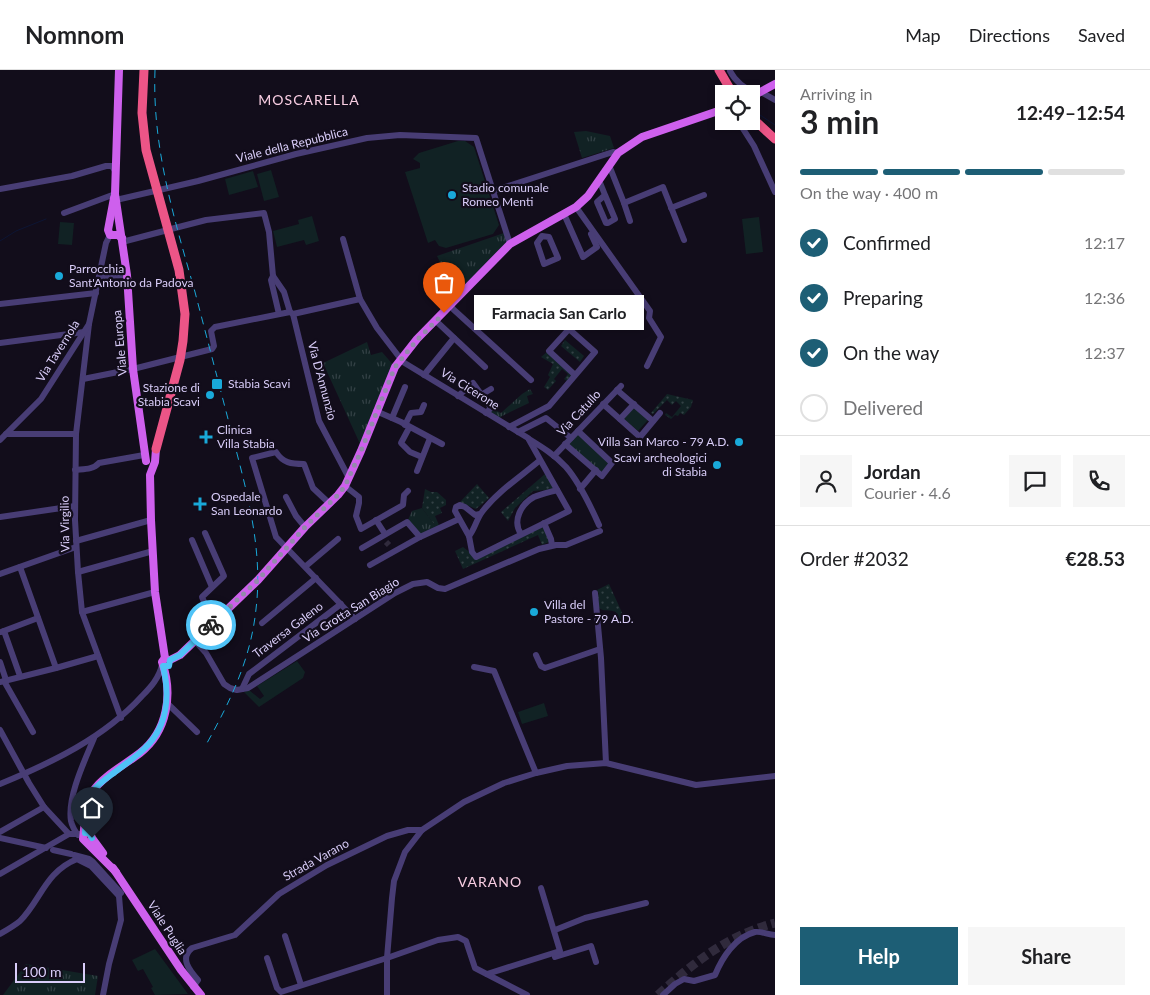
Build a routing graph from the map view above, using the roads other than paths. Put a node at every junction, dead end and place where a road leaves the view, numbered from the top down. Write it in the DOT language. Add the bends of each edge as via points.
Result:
graph roads {
  1 [pos="119,70"];
  2 [pos="144,70"];
  3 [pos="719,70"];
  4 [pos="730,71"];
  5 [pos="775,84"];
  6 [pos="728,85"];
  7 [pos="740,85"];
  8 [pos="760,92"];
  9 [pos="760,95"];
  10 [pos="775,100"];
  11 [pos="715,112"];
  12 [pos="760,125"];
  13 [pos="744,130"];
  14 [pos="775,139"];
  15 [pos="618,153"];
  16 [pos="116,155"];
  17 [pos="609,165"];
  18 [pos="106,166"];
  19 [pos="115,171"];
  20 [pos="599,180"];
  21 [pos="0,189"];
  22 [pos="493,191"];
  23 [pos="775,192"];
  24 [pos="605,195"];
  25 [pos="704,195"];
  26 [pos="116,197"];
  27 [pos="624,203"];
  28 [pos="576,207"];
  29 [pos="671,208"];
  30 [pos="64,213"];
  31 [pos="564,214"];
  32 [pos="110,218"];
  33 [pos="119,218"];
  34 [pos="630,221"];
  35 [pos="585,224"];
  36 [pos="172,229"];
  37 [pos="164,232"];
  38 [pos="118,236"];
  39 [pos="343,239"];
  40 [pos="684,240"];
  41 [pos="510,244"];
  42 [pos="126,275"];
  43 [pos="99,276"];
  44 [pos="273,276"];
  45 [pos="96,293"];
  46 [pos="360,299"];
  47 [pos="0,304"];
  48 [pos="451,305"];
  49 [pos="292,313"];
  50 [pos="279,314"];
  51 [pos="436,321"];
  52 [pos="89,324"];
  53 [pos="84,332"];
  54 [pos="454,338"];
  55 [pos="0,343"];
  56 [pos="401,359"];
  57 [pos="647,366"];
  58 [pos="484,367"];
  59 [pos="133,369"];
  60 [pos="424,375"];
  61 [pos="575,375"];
  62 [pos="83,379"];
  63 [pos="531,380"];
  64 [pos="405,386"];
  65 [pos="491,389"];
  66 [pos="481,395"];
  67 [pos="458,396"];
  68 [pos="603,404"];
  69 [pos="634,404"];
  70 [pos="424,405"];
  71 [pos="376,411"];
  72 [pos="486,413"];
  73 [pos="660,413"];
  74 [pos="392,418"];
  75 [pos="620,419"];
  76 [pos="653,421"];
  77 [pos="407,426"];
  78 [pos="509,427"];
  79 [pos="578,431"];
  80 [pos="518,432"];
  81 [pos="6,434"];
  82 [pos="76,434"];
  83 [pos="430,438"];
  84 [pos="528,438"];
  85 [pos="571,438"];
  86 [pos="0,440"];
  87 [pos="442,444"];
  88 [pos="566,444"];
  89 [pos="554,456"];
  90 [pos="422,457"];
  91 [pos="150,458"];
  92 [pos="539,461"];
  93 [pos="75,470"];
  94 [pos="596,470"];
  95 [pos="417,471"];
  96 [pos="348,478"];
  97 [pos="345,486"];
  98 [pos="580,489"];
  99 [pos="557,490"];
  100 [pos="408,492"];
  101 [pos="286,497"];
  102 [pos="330,504"];
  103 [pos="75,506"];
  104 [pos="480,514"];
  105 [pos="0,518"];
  106 [pos="151,520"];
  107 [pos="376,520"];
  108 [pos="459,520"];
  109 [pos="544,523"];
  110 [pos="305,527"];
  111 [pos="600,528"];
  112 [pos="205,533"];
  113 [pos="521,534"];
  114 [pos="469,536"];
  115 [pos="420,537"];
  116 [pos="338,539"];
  117 [pos="192,540"];
  118 [pos="387,542"];
  119 [pos="76,544"];
  120 [pos="552,545"];
  121 [pos="288,547"];
  122 [pos="362,548"];
  123 [pos="152,551"];
  124 [pos="370,565"];
  125 [pos="306,566"];
  126 [pos="20,567"];
  127 [pos="78,572"];
  128 [pos="0,574"];
  129 [pos="316,578"];
  130 [pos="212,587"];
  131 [pos="155,592"];
  132 [pos="595,593"];
  133 [pos="341,604"];
  134 [pos="82,612"];
  135 [pos="38,618"];
  136 [pos="355,619"];
  137 [pos="213,623"];
  138 [pos="262,623"];
  139 [pos="2,632"];
  140 [pos="195,641"];
  141 [pos="600,649"];
  142 [pos="536,655"];
  143 [pos="98,656"];
  144 [pos="0,662"];
  145 [pos="166,663"];
  146 [pos="474,666"];
  147 [pos="56,668"];
  148 [pos="20,676"];
  149 [pos="4,681"];
  150 [pos="155,682"];
  151 [pos="242,689"];
  152 [pos="167,690"];
  153 [pos="167,704"];
  154 [pos="121,718"];
  155 [pos="0,730"];
  156 [pos="33,732"];
  157 [pos="197,732"];
  158 [pos="94,738"];
  159 [pos="606,763"];
  160 [pos="536,773"];
  161 [pos="24,774"];
  162 [pos="775,776"];
  163 [pos="0,784"];
  164 [pos="44,807"];
  165 [pos="422,830"];
  166 [pos="0,832"];
  167 [pos="69,834"];
  168 [pos="86,837"];
  169 [pos="0,838"];
  170 [pos="49,849"];
  171 [pos="72,856"];
  172 [pos="0,874"];
  173 [pos="542,888"];
  174 [pos="122,893"];
  175 [pos="646,903"];
  176 [pos="555,930"];
  177 [pos="0,934"];
  178 [pos="775,935"];
  179 [pos="285,936"];
  180 [pos="267,958"];
  181 [pos="387,958"];
  182 [pos="596,962"];
  183 [pos="489,975"];
  184 [pos="301,985"];
  185 [pos="193,987"];
  186 [pos="103,995"];
  187 [pos="200,995"];
  188 [pos="387,995"];
  189 [pos="527,995"];
  190 [pos="663,995"];
  1 -- 16 [label="main road"];
  2 -- 91 [label="highway" via="143,135 179,270 185,314 181,356"];
  3 -- 6 [label="highway"];
  4 -- 7 [label="street"];
  5 -- 8 [label="main road"];
  9 -- 10 [label="street"];
  11 -- 15 [label="main road" via="642,137"];
  12 -- 14 [label="highway"];
  13 -- 23 [label="street"];
  15 -- 17 [label="main road"];
  15 -- 22 [label="street"];
  16 -- 18 [label="street"];
  16 -- 19 [label="main road"];
  17 -- 20 [label="main road"];
  17 -- 27 [label="street"];
  18 -- 19 [label="street" via="112,166"];
  18 -- 21 [label="street" via="72,176"];
  19 -- 26 [label="main road, Viale Europa"];
  20 -- 24 [label="street"];
  20 -- 28 [label="main road"];
  22 -- 26 [label="street, Viale della Repubblica" via="476,138 400,135 367,138 198,181"];
  22 -- 41 [label="street"];
  25 -- 29 [label="street"];
  26 -- 30 [label="street"];
  26 -- 32 [label="main road, Via Tavernola"];
  26 -- 33 [label="main road, Viale Europa"];
  27 -- 29 [label="street" via="663,187"];
  27 -- 34 [label="street"];
  28 -- 31 [label="main road"];
  28 -- 57 [label="street" via="650,311 650,318 661,338"];
  29 -- 40 [label="street"];
  31 -- 35 [label="street" via="583,257 597,248"];
  31 -- 41 [label="main road" via="540,233"];
  32 -- 33 [label="main road" via="115,215"];
  32 -- 38 [label="main road, Via Tavernola" via="108,230"];
  33 -- 38 [label="main road, Viale Europa"];
  36 -- 44 [label="street" via="206,220 264,213"];
  37 -- 38 [label="street"];
  38 -- 42 [label="main road, Viale Europa"];
  38 -- 43 [label="street, Via Tavernola" via="106,243"];
  39 -- 46 [label="street, Via Cicerone"];
  41 -- 48 [label="main road"];
  42 -- 43 [label="street"];
  42 -- 59 [label="main road, Viale Europa"];
  43 -- 45 [label="street, Via Tavernola"];
  44 -- 49 [label="street, Via D'Annunzio"];
  44 -- 50 [label="street" via="271,280"];
  45 -- 47 [label="street"];
  45 -- 52 [label="street, Via Tavernola"];
  46 -- 49 [label="street"];
  46 -- 56 [label="street, Via Cicerone"];
  48 -- 51 [label="main road"];
  48 -- 63 [label="street"];
  49 -- 50 [label="street"];
  49 -- 96 [label="street, Via D'Annunzio" via="319,421"];
  50 -- 59 [label="street" via="215,327 211,331 212,349"];
  51 -- 54 [label="street"];
  51 -- 56 [label="main road"];
  52 -- 53 [label="street, Via Tavernola"];
  52 -- 62 [label="street, Via Virgilio"];
  53 -- 55 [label="street"];
  53 -- 81 [label="street, Via Tavernola" via="41,399"];
  54 -- 58 [label="street"];
  54 -- 60 [label="street"];
  56 -- 60 [label="street, Via Cicerone"];
  56 -- 71 [label="main road"];
  59 -- 62 [label="street"];
  59 -- 91 [label="main road, Viale Europa"];
  60 -- 67 [label="street, Via Cicerone"];
  61 -- 61 [label="street" via="550,351 569,329 595,352"];
  61 -- 78 [label="street" via="549,406"];
  62 -- 82 [label="street, Via Virgilio"];
  64 -- 74 [label="street"];
  65 -- 66 [label="street"];
  66 -- 67 [label="street" via="472,383"];
  66 -- 72 [label="street" via="491,408"];
  67 -- 72 [label="street, Via Cicerone"];
  68 -- 69 [label="street, Via Catullo" via="619,388"];
  68 -- 75 [label="street"];
  68 -- 79 [label="street, Via Catullo"];
  69 -- 75 [label="street"];
  69 -- 76 [label="street"];
  70 -- 77 [label="street" via="421,412 411,413"];
  71 -- 74 [label="street"];
  71 -- 96 [label="main road"];
  72 -- 78 [label="street, Via Cicerone"];
  73 -- 76 [label="street"];
  74 -- 77 [label="street"];
  75 -- 76 [label="street" via="640,437"];
  77 -- 83 [label="street"];
  77 -- 90 [label="street" via="402,443 410,452"];
  78 -- 80 [label="street, Via Cicerone"];
  79 -- 85 [label="street, Via Catullo"];
  79 -- 94 [label="street" via="612,462 602,476"];
  80 -- 84 [label="street, Via Cicerone"];
  80 -- 85 [label="street" via="546,418"];
  81 -- 82 [label="street"];
  81 -- 86 [label="street, Via Tavernola"];
  82 -- 93 [label="street, Via Virgilio"];
  83 -- 87 [label="street"];
  83 -- 90 [label="street"];
  84 -- 89 [label="street, Via Cicerone"];
  84 -- 92 [label="street"];
  85 -- 88 [label="street, Via Catullo"];
  88 -- 89 [label="street, Via Catullo"];
  88 -- 94 [label="street"];
  89 -- 98 [label="street, Via Cicerone" via="567,468"];
  90 -- 95 [label="street"];
  91 -- 93 [label="street"];
  91 -- 106 [label="main road, Viale Europa"];
  92 -- 99 [label="street"];
  92 -- 104 [label="street"];
  93 -- 103 [label="street, Via Virgilio"];
  94 -- 98 [label="street"];
  96 -- 97 [label="main road"];
  97 -- 102 [label="main road"];
  97 -- 107 [label="street" via="359,498 356,516 361,529"];
  98 -- 111 [label="street, Via Cicerone"];
  99 -- 109 [label="street" via="569,511"];
  99 -- 113 [label="street" via="535,497 520,511 518,525"];
  100 -- 107 [label="street" via="402,505"];
  101 -- 110 [label="street"];
  102 -- 110 [label="main road"];
  102 -- 121 [label="street" via="312,488 304,464 281,460 276,452 252,458 276,537"];
  103 -- 105 [label="street"];
  103 -- 119 [label="street, Via Virgilio"];
  104 -- 108 [label="street" via="476,515 460,505 455,511"];
  104 -- 114 [label="street"];
  106 -- 119 [label="street"];
  106 -- 123 [label="main road"];
  107 -- 118 [label="street"];
  108 -- 114 [label="street"];
  108 -- 115 [label="street"];
  109 -- 113 [label="street"];
  109 -- 120 [label="street"];
  110 -- 121 [label="main road"];
  111 -- 120 [label="street, Via Grotta San Biagio" via="566,545"];
  112 -- 130 [label="street" via="224,576"];
  113 -- 114 [label="street" via="476,557"];
  115 -- 118 [label="street"];
  115 -- 118 [label="street" via="407,522"];
  116 -- 125 [label="street"];
  117 -- 130 [label="street"];
  118 -- 122 [label="street"];
  118 -- 124 [label="street"];
  119 -- 126 [label="street"];
  119 -- 127 [label="street, Via Virgilio"];
  120 -- 136 [label="street, Via Grotta San Biagio" via="445,590 427,582 413,584"];
  121 -- 125 [label="street"];
  121 -- 137 [label="main road"];
  123 -- 127 [label="street"];
  123 -- 131 [label="main road"];
  125 -- 129 [label="street"];
  126 -- 128 [label="street"];
  126 -- 135 [label="street"];
  127 -- 134 [label="street, Via Virgilio"];
  129 -- 133 [label="street"];
  129 -- 138 [label="street"];
  130 -- 137 [label="street" via="202,597"];
  131 -- 134 [label="street"];
  131 -- 145 [label="main road"];
  132 -- 141 [label="street"];
  133 -- 136 [label="street"];
  133 -- 151 [label="street, Traversa Galeno" via="249,674"];
  134 -- 143 [label="street, Via Virgilio"];
  135 -- 139 [label="street"];
  135 -- 147 [label="street"];
  136 -- 151 [label="street, Via Grotta San Biagio" via="252,686"];
  137 -- 140 [label="main road"];
  139 -- 148 [label="street"];
  140 -- 145 [label="main road"];
  140 -- 151 [label="street" via="224,684"];
  141 -- 142 [label="street" via="545,668 540,666"];
  141 -- 159 [label="street"];
  143 -- 147 [label="street"];
  143 -- 154 [label="street, Via Virgilio"];
  144 -- 149 [label="street"];
  145 -- 150 [label="street"];
  145 -- 152 [label="main road"];
  146 -- 160 [label="street" via="494,670"];
  147 -- 148 [label="street"];
  148 -- 149 [label="street"];
  149 -- 156 [label="street"];
  150 -- 152 [label="street" via="162,682"];
  150 -- 154 [label="street"];
  152 -- 153 [label="main road"];
  153 -- 157 [label="street"];
  153 -- 168 [label="main road" via="162,726 150,743 92,792 87,803"];
  154 -- 158 [label="street"];
  155 -- 161 [label="street"];
  158 -- 161 [label="street"];
  158 -- 168 [label="street" via="72,802 71,822"];
  159 -- 160 [label="street" via="567,766"];
  159 -- 162 [label="street" via="696,785"];
  160 -- 165 [label="street" via="504,783 464,802"];
  161 -- 163 [label="street"];
  161 -- 164 [label="street"];
  164 -- 166 [label="street"];
  164 -- 167 [label="street"];
  165 -- 181 [label="street" via="405,852 394,882"];
  165 -- 185 [label="street, Strada Varano" via="387,836 327,865 279,894 235,935 192,948 186,957 188,969 198,980"];
  167 -- 168 [label="street"];
  167 -- 170 [label="street"];
  168 -- 174 [label="main road, Viale Puglia" via="116,872"];
  169 -- 170 [label="street"];
  170 -- 171 [label="street"];
  170 -- 172 [label="street"];
  171 -- 174 [label="street" via="91,866"];
  171 -- 177 [label="street" via="48,880 31,908"];
  173 -- 176 [label="street"];
  174 -- 185 [label="main road, Viale Puglia"];
  174 -- 186 [label="street" via="121,920"];
  175 -- 176 [label="street" via="585,918"];
  176 -- 183 [label="street" via="560,951"];
  178 -- 190 [label="street" via="756,932 748,935 734,945 715,975 694,981 684,980"];
  179 -- 184 [label="street"];
  180 -- 184 [label="street" via="281,992"];
  181 -- 183 [label="street" via="438,940 458,937 466,940 475,968"];
  181 -- 184 [label="street"];
  181 -- 188 [label="street"];
  182 -- 183 [label="street" via="591,946"];
  183 -- 189 [label="street"];
  185 -- 187 [label="main road, Viale Puglia"];
}
